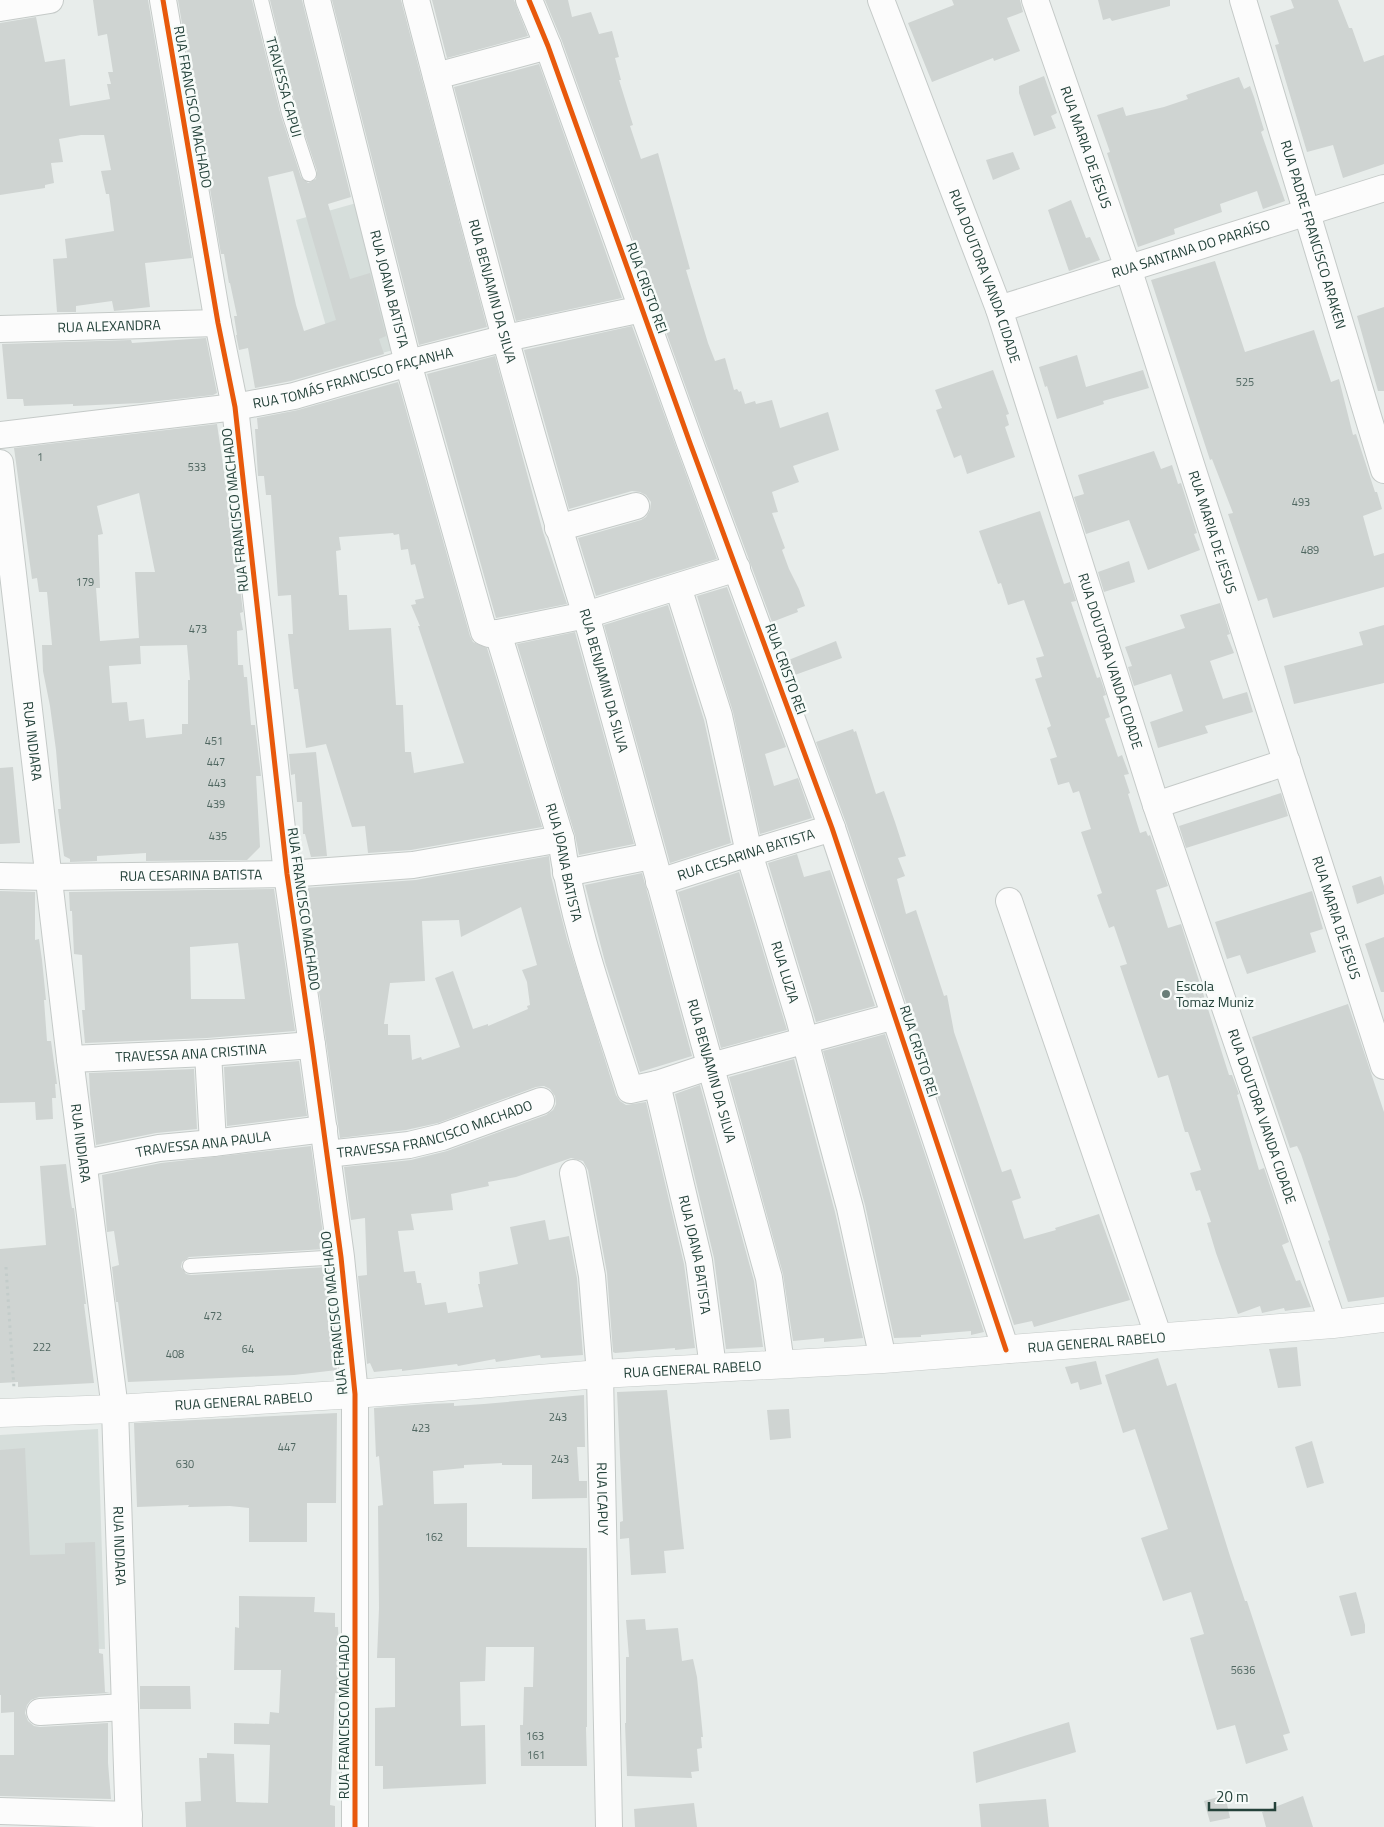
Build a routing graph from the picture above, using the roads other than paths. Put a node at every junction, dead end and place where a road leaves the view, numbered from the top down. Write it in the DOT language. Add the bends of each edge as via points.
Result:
graph roads {
  1 [pos="50,0"];
  2 [pos="163,0"];
  3 [pos="261,0"];
  4 [pos="318,0"];
  5 [pos="416,0"];
  6 [pos="529,0"];
  7 [pos="881,0"];
  8 [pos="1035,0"];
  9 [pos="1243,0"];
  10 [pos="0,8"];
  11 [pos="548,46"];
  12 [pos="436,76"];
  13 [pos="309,174"];
  14 [pos="1384,188"];
  15 [pos="1306,213"];
  16 [pos="1128,268"];
  17 [pos="642,309"];
  18 [pos="999,309"];
  19 [pos="218,323"];
  20 [pos="0,329"];
  21 [pos="506,338"];
  22 [pos="408,363"];
  23 [pos="235,407"];
  24 [pos="0,435"];
  25 [pos="0,463"];
  26 [pos="1384,470"];
  27 [pos="636,506"];
  28 [pos="558,528"];
  29 [pos="736,568"];
  30 [pos="678,587"];
  31 [pos="586,615"];
  32 [pos="491,632"];
  33 [pos="1286,762"];
  34 [pos="1156,805"];
  35 [pos="832,828"];
  36 [pos="561,839"];
  37 [pos="749,852"];
  38 [pos="652,856"];
  39 [pos="566,873"];
  40 [pos="287,874"];
  41 [pos="0,876"];
  42 [pos="49,877"];
  43 [pos="659,882"];
  44 [pos="1009,901"];
  45 [pos="895,1016"];
  46 [pos="804,1040"];
  47 [pos="312,1045"];
  48 [pos="208,1053"];
  49 [pos="70,1059"];
  50 [pos="711,1066"];
  51 [pos="1384,1066"];
  52 [pos="657,1084"];
  53 [pos="541,1101"];
  54 [pos="324,1129"];
  55 [pos="213,1143"];
  56 [pos="327,1154"];
  57 [pos="84,1163"];
  58 [pos="573,1173"];
  59 [pos="341,1257"];
  60 [pos="190,1266"];
  61 [pos="1384,1318"];
  62 [pos="1333,1324"];
  63 [pos="1159,1338"];
  64 [pos="1006,1350"];
  65 [pos="883,1359"];
  66 [pos="781,1364"];
  67 [pos="713,1368"];
  68 [pos="600,1374"];
  69 [pos="355,1394"];
  70 [pos="115,1409"];
  71 [pos="8,1413"];
  72 [pos="125,1707"];
  73 [pos="40,1712"];
  74 [pos="0,1811"];
  75 [pos="129,1821"];
  76 [pos="355,1827"];
  77 [pos="609,1827"];
  1 -- 10 [label="street"];
  2 -- 19 [label="street, RUA FRANCISCO MACHADO"];
  3 -- 13 [label="lane, TRAVESSA CAPUI" via="289,113"];
  4 -- 22 [label="street, RUA JOANA BATISTA"];
  5 -- 12 [label="street, RUA BENJAMIN DA SILVA"];
  6 -- 11 [label="street, RUA CRISTO REI"];
  7 -- 18 [label="street, RUA DOUTORA VANDA CIDADE"];
  8 -- 16 [label="street, RUA MARIA DE JESUS"];
  9 -- 15 [label="street, RUA PADRE FRANCISCO ARAKEN"];
  11 -- 12 [label="street"];
  11 -- 17 [label="street, RUA CRISTO REI"];
  12 -- 21 [label="street, RUA BENJAMIN DA SILVA"];
  14 -- 15 [label="street, RUA SANTANA DO PARAÍSO"];
  15 -- 16 [label="street, RUA SANTANA DO PARAÍSO"];
  15 -- 26 [label="street, RUA PADRE FRANCISCO ARAKEN"];
  16 -- 18 [label="street, RUA SANTANA DO PARAÍSO"];
  16 -- 33 [label="street, RUA MARIA DE JESUS"];
  17 -- 21 [label="street, RUA TOMÁS FRANCISCO FAÇANHA"];
  17 -- 29 [label="street, RUA CRISTO REI"];
  18 -- 34 [label="street, RUA DOUTORA VANDA CIDADE"];
  19 -- 20 [label="street, RUA ALEXANDRA"];
  19 -- 23 [label="street, RUA FRANCISCO MACHADO"];
  21 -- 22 [label="street, RUA TOMÁS FRANCISCO FAÇANHA"];
  21 -- 28 [label="street, RUA BENJAMIN DA SILVA"];
  22 -- 23 [label="street, RUA TOMÁS FRANCISCO FAÇANHA" via="294,396"];
  22 -- 32 [label="street, RUA JOANA BATISTA"];
  23 -- 24 [label="street, RUA TOMÁS FRANCISCO FAÇANHA"];
  23 -- 40 [label="street, RUA FRANCISCO MACHADO"];
  25 -- 42 [label="street, RUA INDIARA"];
  27 -- 28 [label="street"];
  28 -- 31 [label="street, RUA BENJAMIN DA SILVA"];
  29 -- 30 [label="street"];
  29 -- 35 [label="street, RUA CRISTO REI"];
  30 -- 31 [label="street"];
  30 -- 37 [label="street, RUA LUZIA" via="719,716"];
  31 -- 32 [label="street"];
  31 -- 38 [label="street, RUA BENJAMIN DA SILVA"];
  32 -- 36 [label="street, RUA JOANA BATISTA"];
  33 -- 34 [label="street"];
  33 -- 51 [label="street, RUA MARIA DE JESUS"];
  34 -- 62 [label="street, RUA DOUTORA VANDA CIDADE"];
  35 -- 37 [label="street, RUA CESARINA BATISTA"];
  35 -- 45 [label="street, RUA CRISTO REI"];
  36 -- 39 [label="street, RUA JOANA BATISTA"];
  36 -- 40 [label="street, RUA CESARINA BATISTA" via="413,865"];
  37 -- 43 [label="street, RUA CESARINA BATISTA"];
  37 -- 46 [label="street, RUA LUZIA"];
  38 -- 39 [label="street"];
  38 -- 43 [label="street, RUA BENJAMIN DA SILVA"];
  39 -- 52 [label="street, RUA JOANA BATISTA" via="574,912 630,1090"];
  40 -- 42 [label="street, RUA CESARINA BATISTA"];
  40 -- 47 [label="street, RUA FRANCISCO MACHADO"];
  41 -- 42 [label="street, RUA CESARINA BATISTA"];
  42 -- 49 [label="street, RUA INDIARA"];
  43 -- 50 [label="street, RUA BENJAMIN DA SILVA"];
  44 -- 63 [label="street"];
  45 -- 46 [label="street"];
  45 -- 64 [label="street, RUA CRISTO REI"];
  46 -- 50 [label="street"];
  46 -- 65 [label="street, RUA LUZIA" via="850,1208"];
  47 -- 48 [label="street, TRAVESSA ANA CRISTINA"];
  47 -- 54 [label="street, RUA FRANCISCO MACHADO"];
  48 -- 49 [label="street, TRAVESSA ANA CRISTINA"];
  48 -- 55 [label="street"];
  49 -- 57 [label="street, RUA INDIARA"];
  50 -- 52 [label="street"];
  50 -- 66 [label="street, RUA BENJAMIN DA SILVA" via="769,1278"];
  52 -- 67 [label="street, RUA JOANA BATISTA" via="699,1261"];
  53 -- 56 [label="street, TRAVESSA FRANCISCO MACHADO" via="442,1137 409,1145"];
  54 -- 55 [label="street, TRAVESSA ANA PAULA"];
  54 -- 56 [label="street, RUA FRANCISCO MACHADO"];
  55 -- 57 [label="street, TRAVESSA ANA PAULA" via="159,1148"];
  56 -- 59 [label="street, RUA FRANCISCO MACHADO"];
  57 -- 70 [label="street, RUA INDIARA"];
  58 -- 68 [label="street, RUA ICAPUY" via="592,1276"];
  59 -- 60 [label="lane"];
  59 -- 69 [label="street, RUA FRANCISCO MACHADO"];
  61 -- 62 [label="street, RUA GENERAL RABELO"];
  62 -- 63 [label="street, RUA GENERAL RABELO"];
  63 -- 64 [label="street, RUA GENERAL RABELO"];
  64 -- 65 [label="street, RUA GENERAL RABELO"];
  65 -- 66 [label="street, RUA GENERAL RABELO"];
  66 -- 67 [label="street, RUA GENERAL RABELO"];
  67 -- 68 [label="street, RUA GENERAL RABELO"];
  68 -- 69 [label="street, RUA GENERAL RABELO"];
  68 -- 77 [label="street, RUA ICAPUY"];
  69 -- 70 [label="street, RUA GENERAL RABELO"];
  69 -- 76 [label="street, RUA FRANCISCO MACHADO"];
  70 -- 71 [label="street, RUA GENERAL RABELO"];
  70 -- 72 [label="street, RUA INDIARA"];
  72 -- 73 [label="street"];
  72 -- 75 [label="street, RUA INDIARA"];
  74 -- 75 [label="street"];
}
